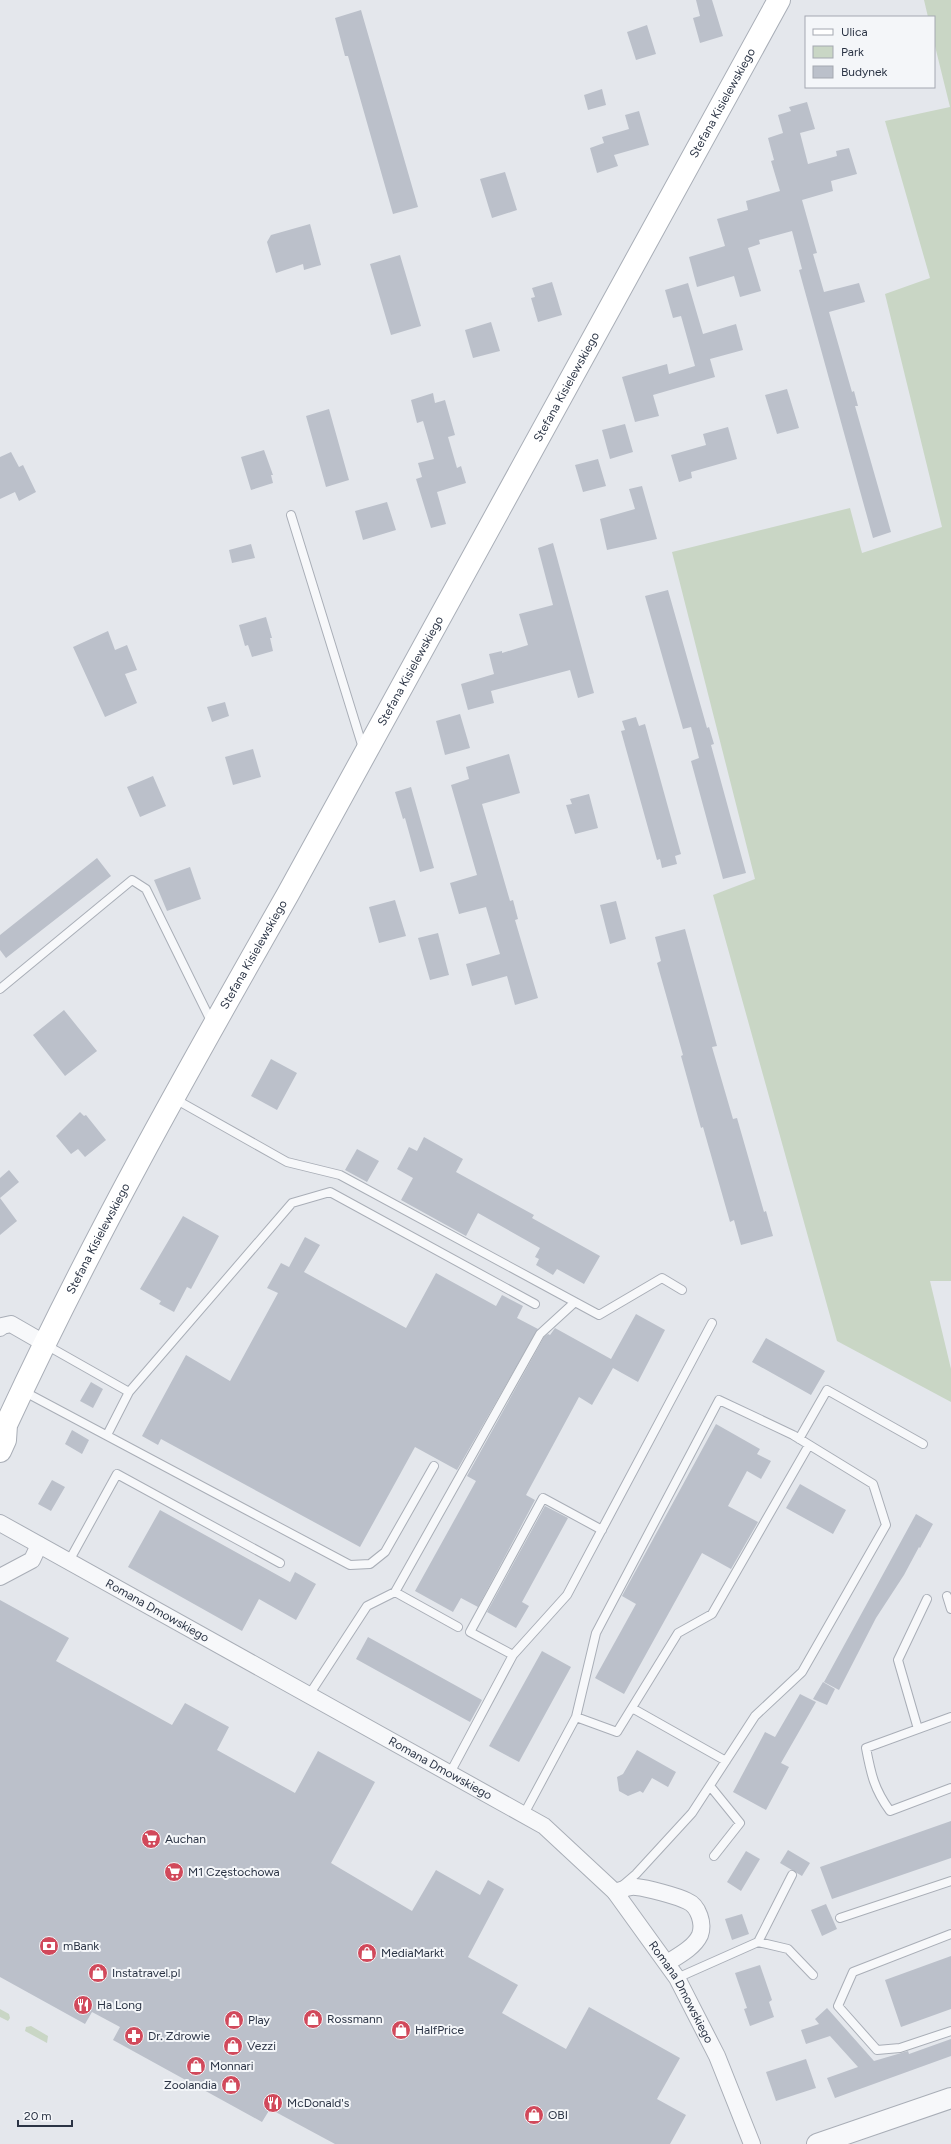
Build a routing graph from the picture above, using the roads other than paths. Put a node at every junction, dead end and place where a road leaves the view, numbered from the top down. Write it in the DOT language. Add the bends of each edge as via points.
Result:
graph roads {
  1 [pos="779,0"];
  2 [pos="291,515"];
  3 [pos="364,753"];
  4 [pos="0,989"];
  5 [pos="213,1026"];
  6 [pos="174,1098"];
  7 [pos="682,1290"];
  8 [pos="575,1302"];
  9 [pos="535,1304"];
  10 [pos="712,1322"];
  11 [pos="1,1326"];
  12 [pos="44,1344"];
  13 [pos="22,1390"];
  14 [pos="129,1392"];
  15 [pos="3,1427"];
  16 [pos="106,1435"];
  17 [pos="799,1439"];
  18 [pos="923,1444"];
  19 [pos="809,1445"];
  20 [pos="0,1451"];
  21 [pos="434,1466"];
  22 [pos="0,1523"];
  23 [pos="602,1530"];
  24 [pos="39,1545"];
  25 [pos="69,1561"];
  26 [pos="280,1563"];
  27 [pos="0,1577"];
  28 [pos="395,1592"];
  29 [pos="947,1596"];
  30 [pos="927,1598"];
  31 [pos="951,1609"];
  32 [pos="458,1627"];
  33 [pos="513,1655"];
  34 [pos="309,1695"];
  35 [pos="632,1708"];
  36 [pos="951,1716"];
  37 [pos="576,1717"];
  38 [pos="918,1729"];
  39 [pos="726,1761"];
  40 [pos="450,1773"];
  41 [pos="710,1786"];
  42 [pos="951,1788"];
  43 [pos="524,1814"];
  44 [pos="714,1856"];
  45 [pos="792,1875"];
  46 [pos="951,1881"];
  47 [pos="615,1892"];
  48 [pos="840,1918"];
  49 [pos="951,1934"];
  50 [pos="758,1942"];
  51 [pos="667,1963"];
  52 [pos="813,1975"];
  53 [pos="677,1978"];
  54 [pos="951,2031"];
  55 [pos="951,2098"];
  56 [pos="752,2144"];
  57 [pos="817,2144"];
  1 -- 3 [label="main road, Stefana Kisielewskiego"];
  2 -- 3 [label="lane"];
  3 -- 5 [label="main road, Stefana Kisielewskiego"];
  4 -- 5 [label="lane" via="132,880 146,890"];
  5 -- 6 [label="main road, Stefana Kisielewskiego"];
  6 -- 8 [label="lane" via="287,1162 340,1175"];
  6 -- 12 [label="main road, Stefana Kisielewskiego"];
  7 -- 8 [label="lane" via="662,1278 599,1315"];
  8 -- 28 [label="lane" via="540,1334"];
  9 -- 14 [label="lane" via="330,1192 292,1203"];
  10 -- 23 [label="lane"];
  11 -- 12 [label="street" via="11,1324"];
  12 -- 13 [label="main road, Stefana Kisielewskiego"];
  12 -- 14 [label="lane"];
  13 -- 15 [label="main road, Stefana Kisielewskiego"];
  13 -- 16 [label="lane"];
  14 -- 16 [label="lane"];
  15 -- 20 [label="main road, Stefana Kisielewskiego" via="5,1440"];
  16 -- 21 [label="lane" via="350,1565 370,1564 386,1552"];
  17 -- 18 [label="lane" via="827,1390"];
  17 -- 19 [label="lane"];
  17 -- 37 [label="lane" via="719,1400 596,1632"];
  19 -- 35 [label="lane" via="712,1614 678,1633"];
  19 -- 39 [label="lane" via="873,1484 886,1525 802,1672 755,1716"];
  22 -- 24 [label="street, Romana Dmowskiego"];
  23 -- 33 [label="lane" via="567,1595"];
  23 -- 33 [label="lane" via="542,1498 470,1632"];
  24 -- 25 [label="street, Romana Dmowskiego"];
  24 -- 27 [label="street" via="32,1560"];
  25 -- 26 [label="lane" via="117,1474"];
  25 -- 34 [label="street, Romana Dmowskiego"];
  28 -- 32 [label="lane"];
  28 -- 34 [label="lane" via="368,1606"];
  29 -- 31 [label="lane"];
  30 -- 38 [label="lane" via="898,1660"];
  33 -- 40 [label="lane"];
  34 -- 40 [label="street, Romana Dmowskiego"];
  35 -- 37 [label="lane" via="617,1732"];
  35 -- 39 [label="lane"];
  36 -- 38 [label="lane"];
  37 -- 43 [label="lane"];
  38 -- 42 [label="lane" via="866,1748 878,1795 890,1811"];
  39 -- 41 [label="lane"];
  40 -- 43 [label="street, Romana Dmowskiego"];
  41 -- 44 [label="lane" via="740,1823"];
  41 -- 47 [label="lane" via="687,1819 636,1874"];
  43 -- 47 [label="street, Romana Dmowskiego" via="544,1826 564,1843"];
  45 -- 50 [label="lane"];
  46 -- 48 [label="lane"];
  47 -- 51 [label="street, Romana Dmowskiego"];
  47 -- 51 [label="street" via="635,1887 688,1901 699,1913 702,1926 699,1936 691,1947"];
  49 -- 54 [label="lane" via="853,1972 838,2006 877,2050 900,2048"];
  50 -- 52 [label="lane" via="788,1949"];
  50 -- 53 [label="lane"];
  51 -- 53 [label="street, Romana Dmowskiego"];
  53 -- 56 [label="street, Romana Dmowskiego" via="716,2056"];
  55 -- 57 [label="street"];
}
